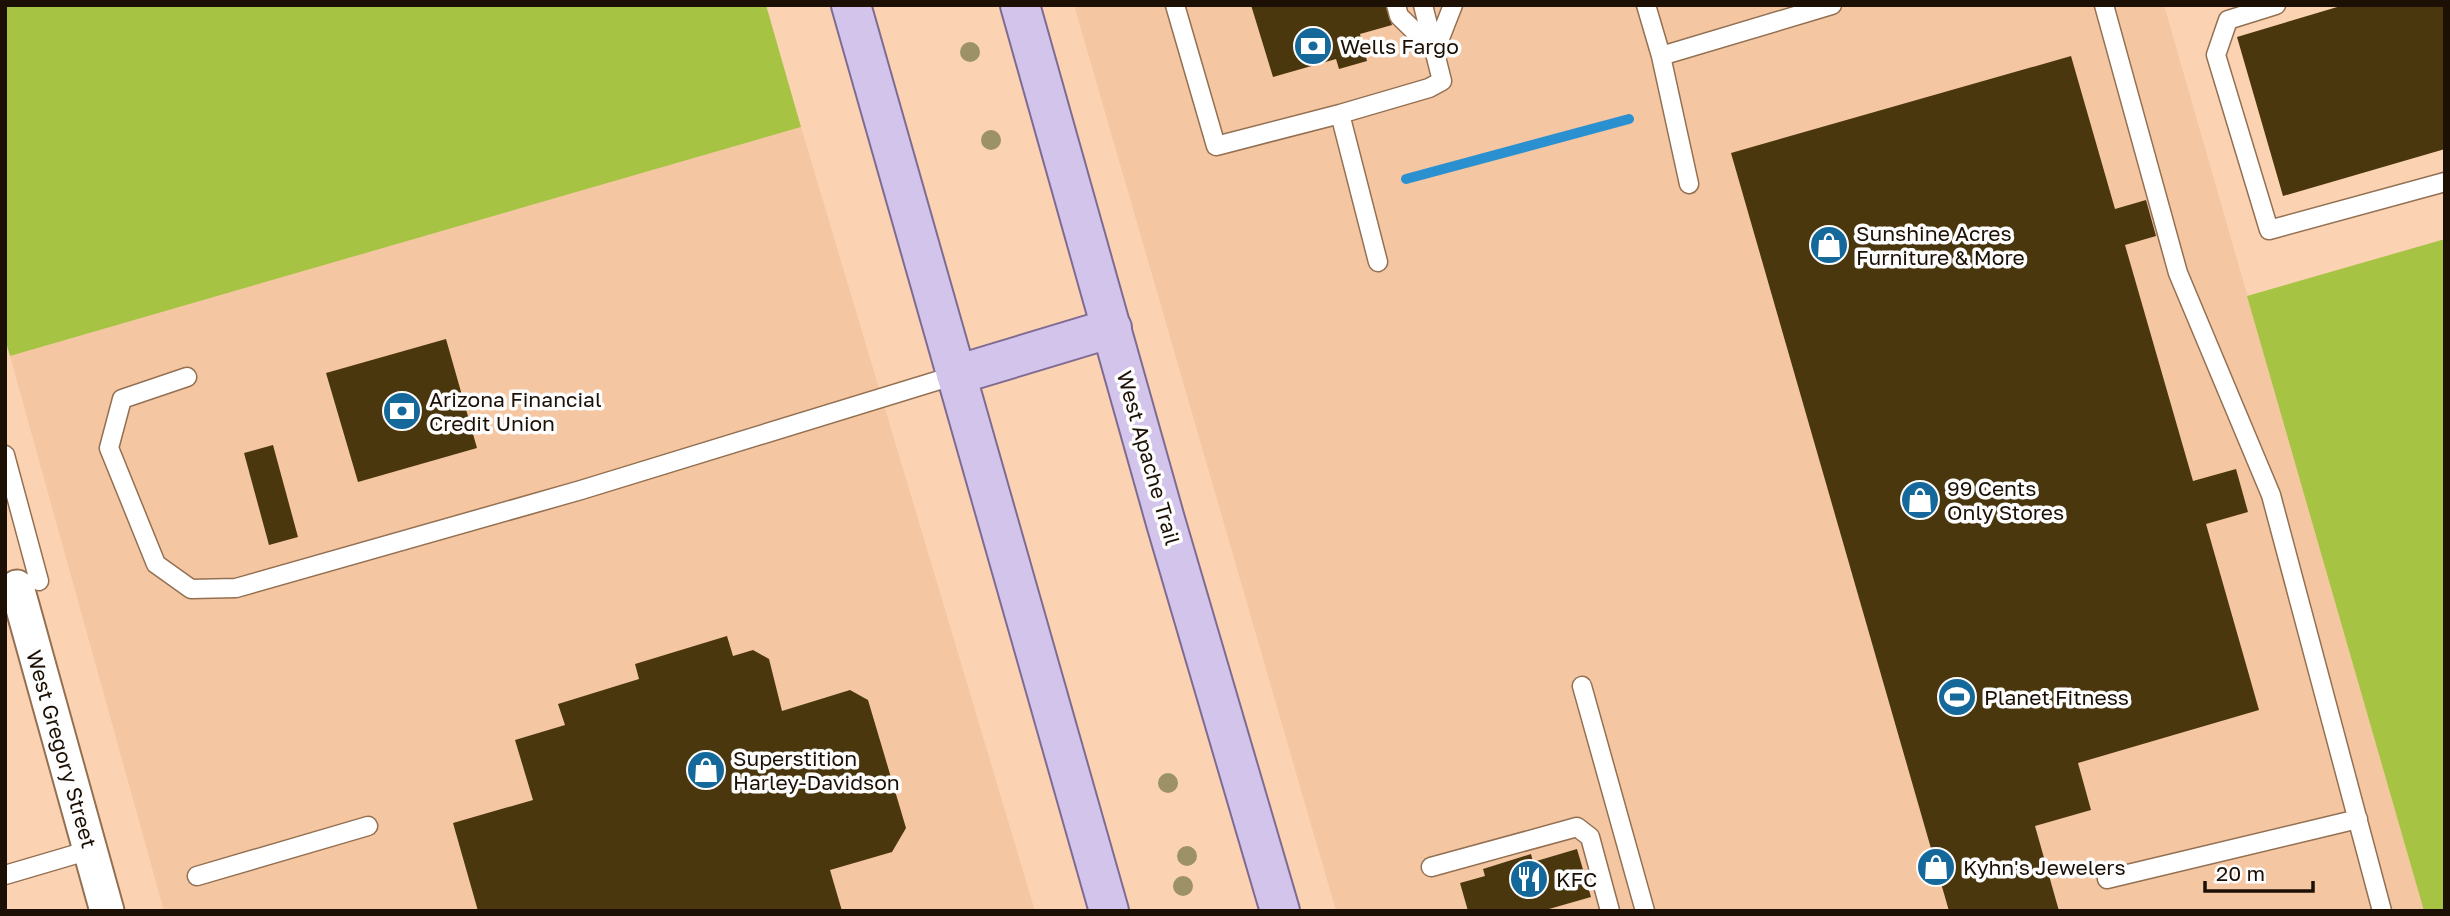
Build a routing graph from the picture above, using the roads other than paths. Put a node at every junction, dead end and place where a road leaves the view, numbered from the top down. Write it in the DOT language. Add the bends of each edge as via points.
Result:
graph roads {
  1 [pos="851,5"];
  2 [pos="1020,5"];
  3 [pos="1175,5"];
  4 [pos="1396,5"];
  5 [pos="1423,5"];
  6 [pos="1453,5"];
  7 [pos="1646,5"];
  8 [pos="1832,5"];
  9 [pos="2104,5"];
  10 [pos="2276,5"];
  11 [pos="1435,51"];
  12 [pos="1661,56"];
  13 [pos="1340,114"];
  14 [pos="2445,182"];
  15 [pos="1689,184"];
  16 [pos="1378,262"];
  17 [pos="1112,328"];
  18 [pos="956,375"];
  19 [pos="187,377"];
  20 [pos="5,455"];
  21 [pos="20,586"];
  22 [pos="1582,686"];
  23 [pos="2358,819"];
  24 [pos="368,825"];
  25 [pos="90,850"];
  26 [pos="1431,867"];
  27 [pos="5,875"];
  28 [pos="197,876"];
  29 [pos="2107,879"];
  30 [pos="107,911"];
  31 [pos="1109,911"];
  32 [pos="1280,911"];
  33 [pos="1610,911"];
  34 [pos="1645,911"];
  35 [pos="2382,911"];
  1 -- 18 [label="main road"];
  2 -- 17 [label="main road, West Apache Trail"];
  3 -- 13 [label="lane" via="1216,146"];
  4 -- 11 [label="lane" via="1399,16"];
  5 -- 11 [label="lane"];
  6 -- 11 [label="lane"];
  7 -- 12 [label="lane"];
  8 -- 12 [label="lane"];
  9 -- 23 [label="lane" via="2178,273 2271,495"];
  10 -- 14 [label="lane" via="2228,20 2216,55 2269,230"];
  11 -- 13 [label="lane" via="1442,81"];
  12 -- 15 [label="lane"];
  13 -- 16 [label="lane"];
  17 -- 18 [label="main road"];
  17 -- 32 [label="main road, West Apache Trail"];
  18 -- 19 [label="lane" via="581,490 236,588 191,589 156,564 109,448 122,399"];
  18 -- 31 [label="main road"];
  20 -- 21 [label="lane"];
  21 -- 25 [label="street, West Gregory Street"];
  22 -- 34 [label="lane"];
  23 -- 29 [label="lane"];
  23 -- 35 [label="lane"];
  24 -- 28 [label="lane"];
  25 -- 27 [label="lane"];
  25 -- 30 [label="street, West Gregory Street"];
  26 -- 33 [label="lane" via="1577,827 1590,837"];
}
